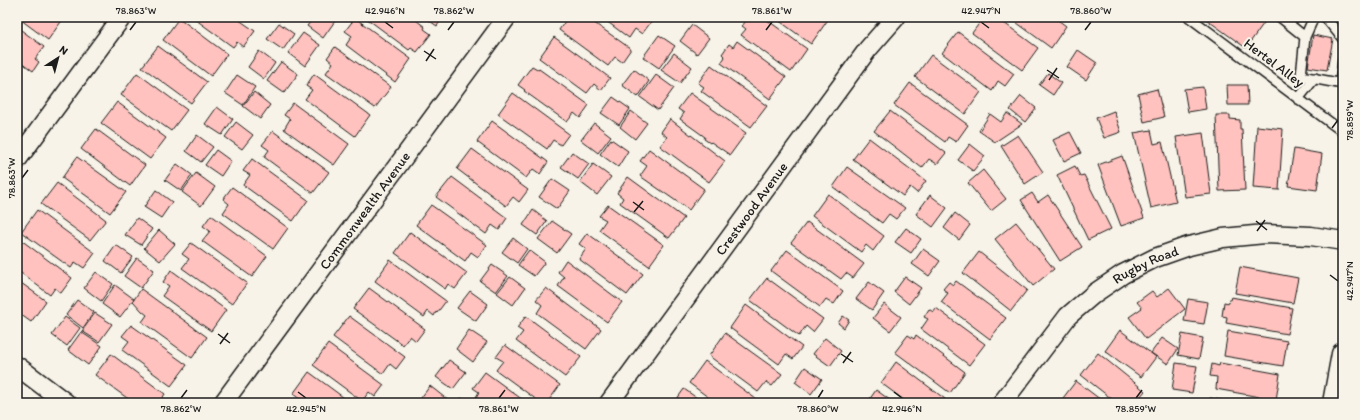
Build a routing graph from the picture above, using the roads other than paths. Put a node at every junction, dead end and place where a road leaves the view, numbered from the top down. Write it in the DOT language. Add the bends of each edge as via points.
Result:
graph roads {
  1 [pos="122,17"];
  2 [pos="507,17"];
  3 [pos="896,17"];
  4 [pos="1189,17"];
  5 [pos="1280,17"];
  6 [pos="1314,17"];
  7 [pos="1325,17"];
  8 [pos="1305,37"];
  9 [pos="1343,39"];
  10 [pos="1343,60"];
  11 [pos="1315,78"];
  12 [pos="1342,83"];
  13 [pos="1298,98"];
  14 [pos="1343,132"];
  15 [pos="17,160"];
  16 [pos="1343,241"];
  17 [pos="1343,354"];
  18 [pos="17,366"];
  19 [pos="66,403"];
  20 [pos="223,403"];
  21 [pos="609,403"];
  22 [pos="1002,403"];
  23 [pos="1334,403"];
  1 -- 15 [label="street"];
  2 -- 20 [label="street, Commonwealth Avenue"];
  3 -- 21 [label="street, Crestwood Avenue" via="868,49"];
  4 -- 13 [label="lane, Hertel Alley"];
  5 -- 8 [label="lane"];
  6 -- 8 [label="lane"];
  7 -- 9 [label="lane"];
  8 -- 11 [label="lane" via="1301,76"];
  10 -- 12 [label="lane"];
  11 -- 12 [label="lane"];
  11 -- 13 [label="lane"];
  13 -- 14 [label="lane, Hertel Alley"];
  16 -- 22 [label="street, Rugby Road" via="1311,236 1258,234 1223,238 1155,258 1123,274 1068,316"];
  17 -- 23 [label="street"];
  18 -- 19 [label="street"];
}
